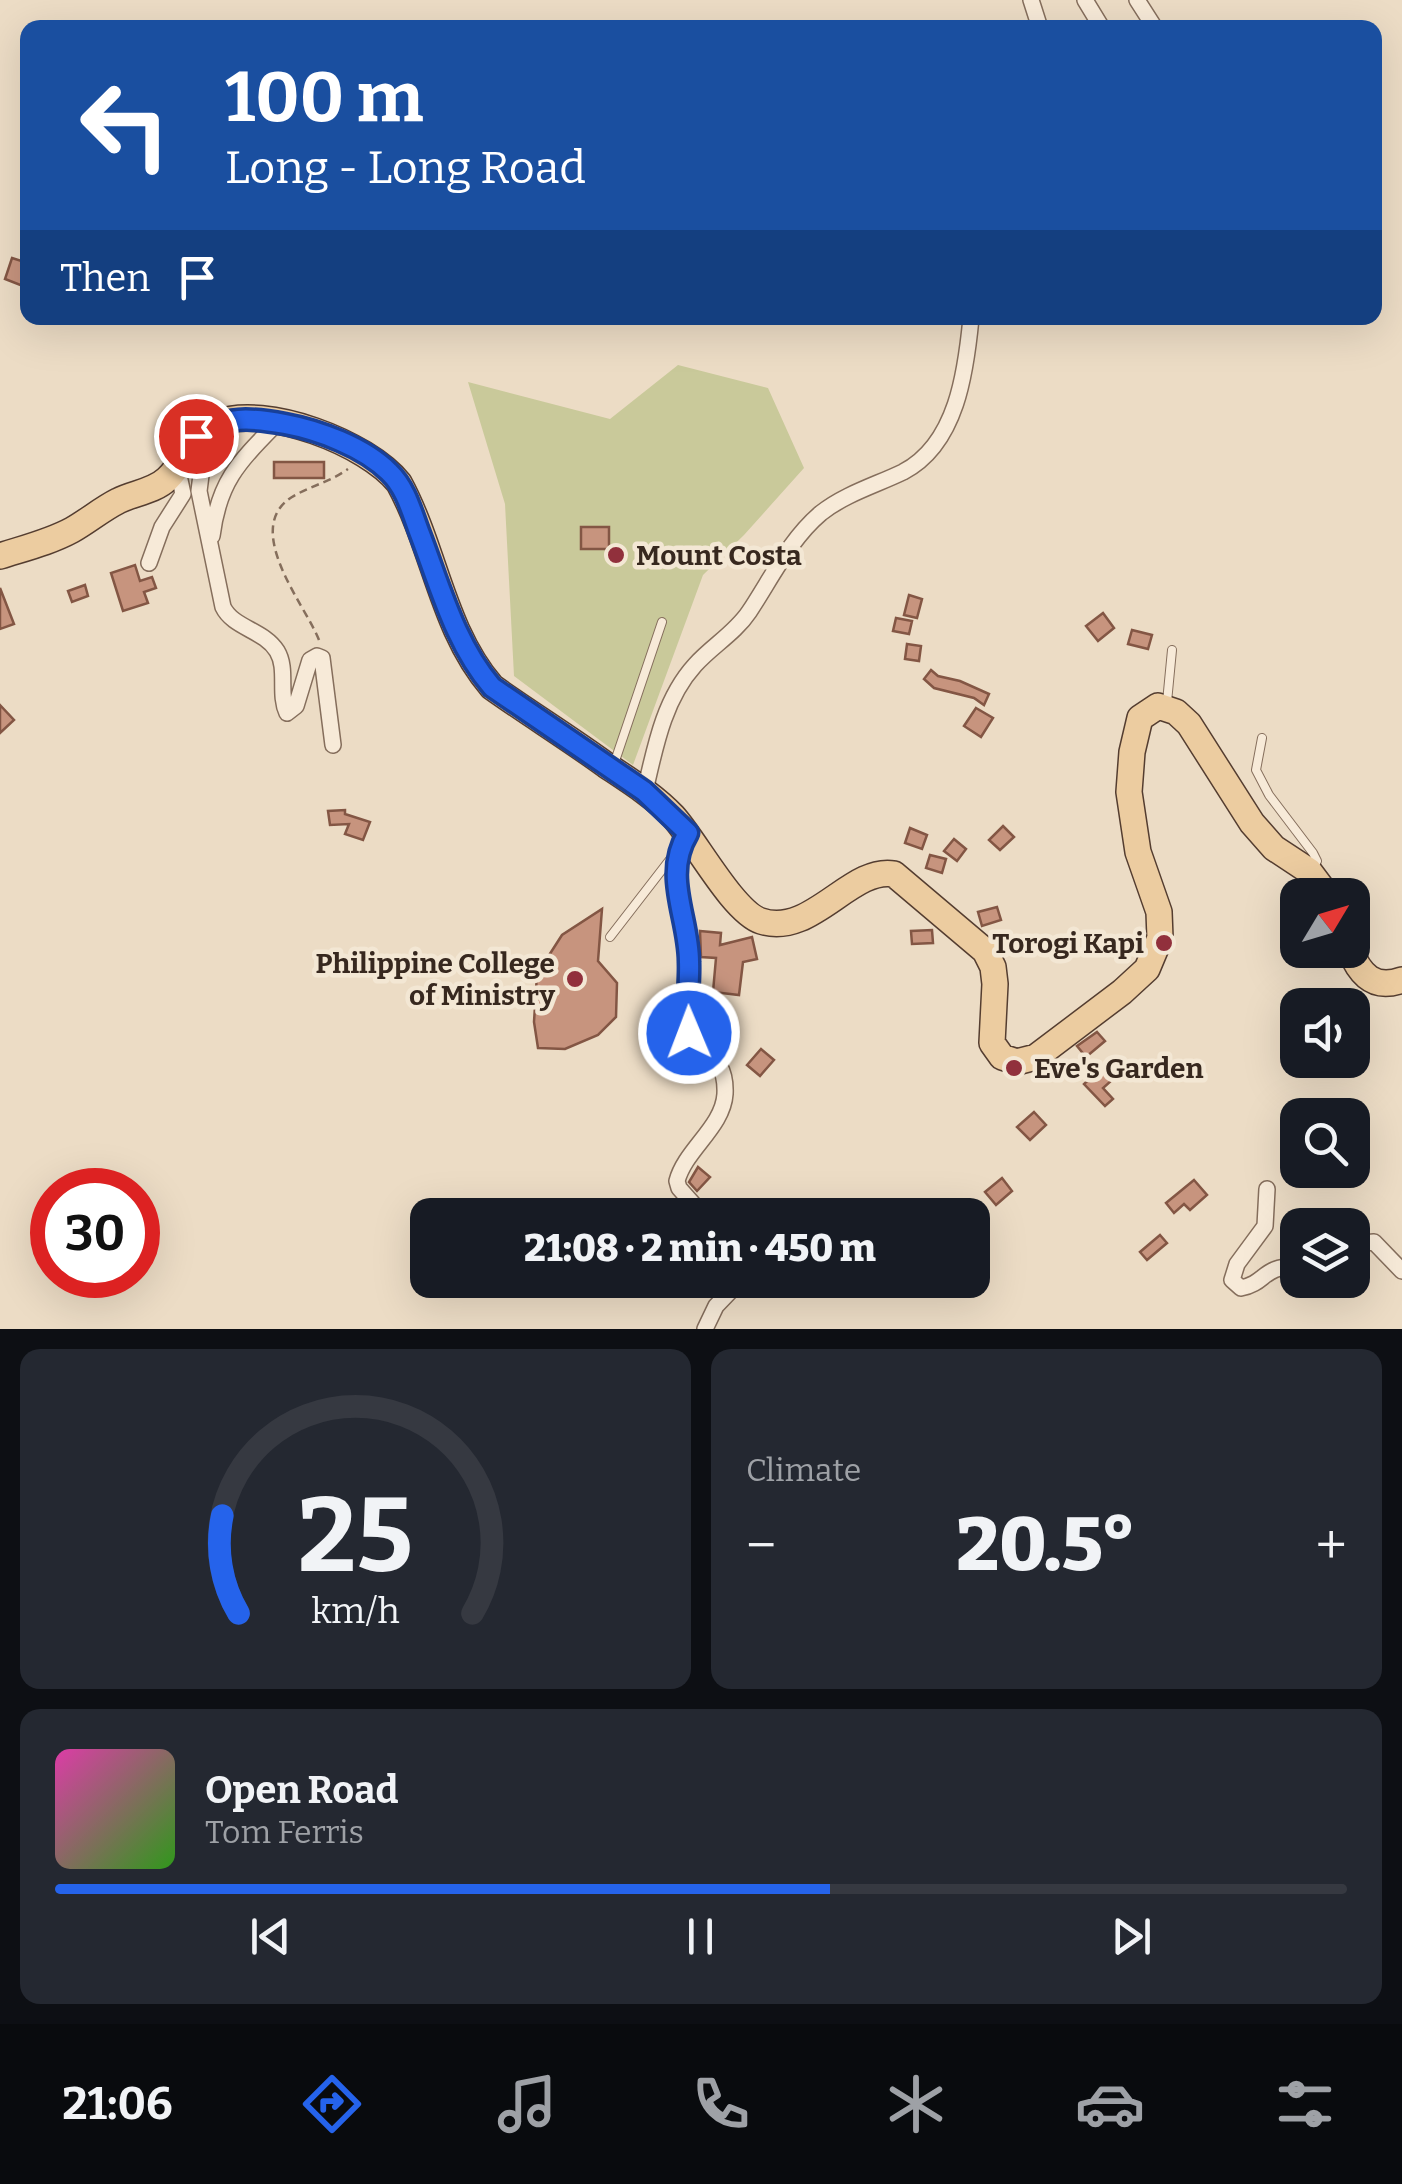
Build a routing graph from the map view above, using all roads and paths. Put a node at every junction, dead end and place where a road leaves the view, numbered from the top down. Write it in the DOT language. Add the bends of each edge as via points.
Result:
graph roads {
  1 [pos="970,325"];
  2 [pos="222,421"];
  3 [pos="278,422"];
  4 [pos="361,452"];
  5 [pos="178,466"];
  6 [pos="210,549"];
  7 [pos="0,556"];
  8 [pos="149,562"];
  9 [pos="662,622"];
  10 [pos="1172,650"];
  11 [pos="322,658"];
  12 [pos="1166,707"];
  13 [pos="1262,738"];
  14 [pos="332,745"];
  15 [pos="612,769"];
  16 [pos="644,791"];
  17 [pos="683,841"];
  18 [pos="1309,871"];
  19 [pos="1314,878"];
  20 [pos="610,937"];
  21 [pos="1359,968"];
  22 [pos="1402,980"];
  23 [pos="1266,1188"];
  24 [pos="688,1198"];
  25 [pos="1370,1242"];
  26 [pos="1280,1268"];
  27 [pos="1402,1271"];
  28 [pos="724,1298"];
  29 [pos="705,1329"];
  1 -- 16 [label="street" via="958,400 932,446 908,469 822,513 802,534 738,626 681,682"];
  2 -- 3 [label="main road"];
  2 -- 5 [label="main road" via="196,436"];
  2 -- 6 [label="street" via="199,491"];
  3 -- 4 [label="main road"];
  3 -- 6 [label="street" via="222,489"];
  4 -- 11 [label="path" via="343,473 289,498 276,524 278,561"];
  4 -- 15 [label="main road" via="390,472 405,496 454,624 482,675"];
  5 -- 7 [label="main road" via="166,481 54,539"];
  5 -- 8 [label="street" via="184,494"];
  6 -- 11 [label="street" via="226,614 260,632 280,654 287,713 296,706 310,660"];
  9 -- 15 [label="lane"];
  10 -- 12 [label="lane"];
  11 -- 14 [label="street"];
  12 -- 17 [label="main road" via="1140,718 1129,792 1138,852 1159,912 1153,959 1122,992 1036,1057 1017,1062 1002,1056 992,1043 995,984 985,951 894,874 865,878 798,918 762,922"];
  12 -- 18 [label="main road" via="1196,732 1252,823"];
  13 -- 18 [label="lane" via="1256,770 1317,861"];
  15 -- 16 [label="main road"];
  16 -- 17 [label="main road"];
  17 -- 20 [label="lane"];
  17 -- 24 [label="street" via="676,893 690,961 689,1033 718,1060 725,1093 677,1181"];
  18 -- 19 [label="main road"];
  21 -- 22 [label="main road" via="1372,981"];
  23 -- 26 [label="street" via="1265,1226 1232,1280 1248,1288"];
  25 -- 27 [label="street"];
  28 -- 29 [label="street"];
}
